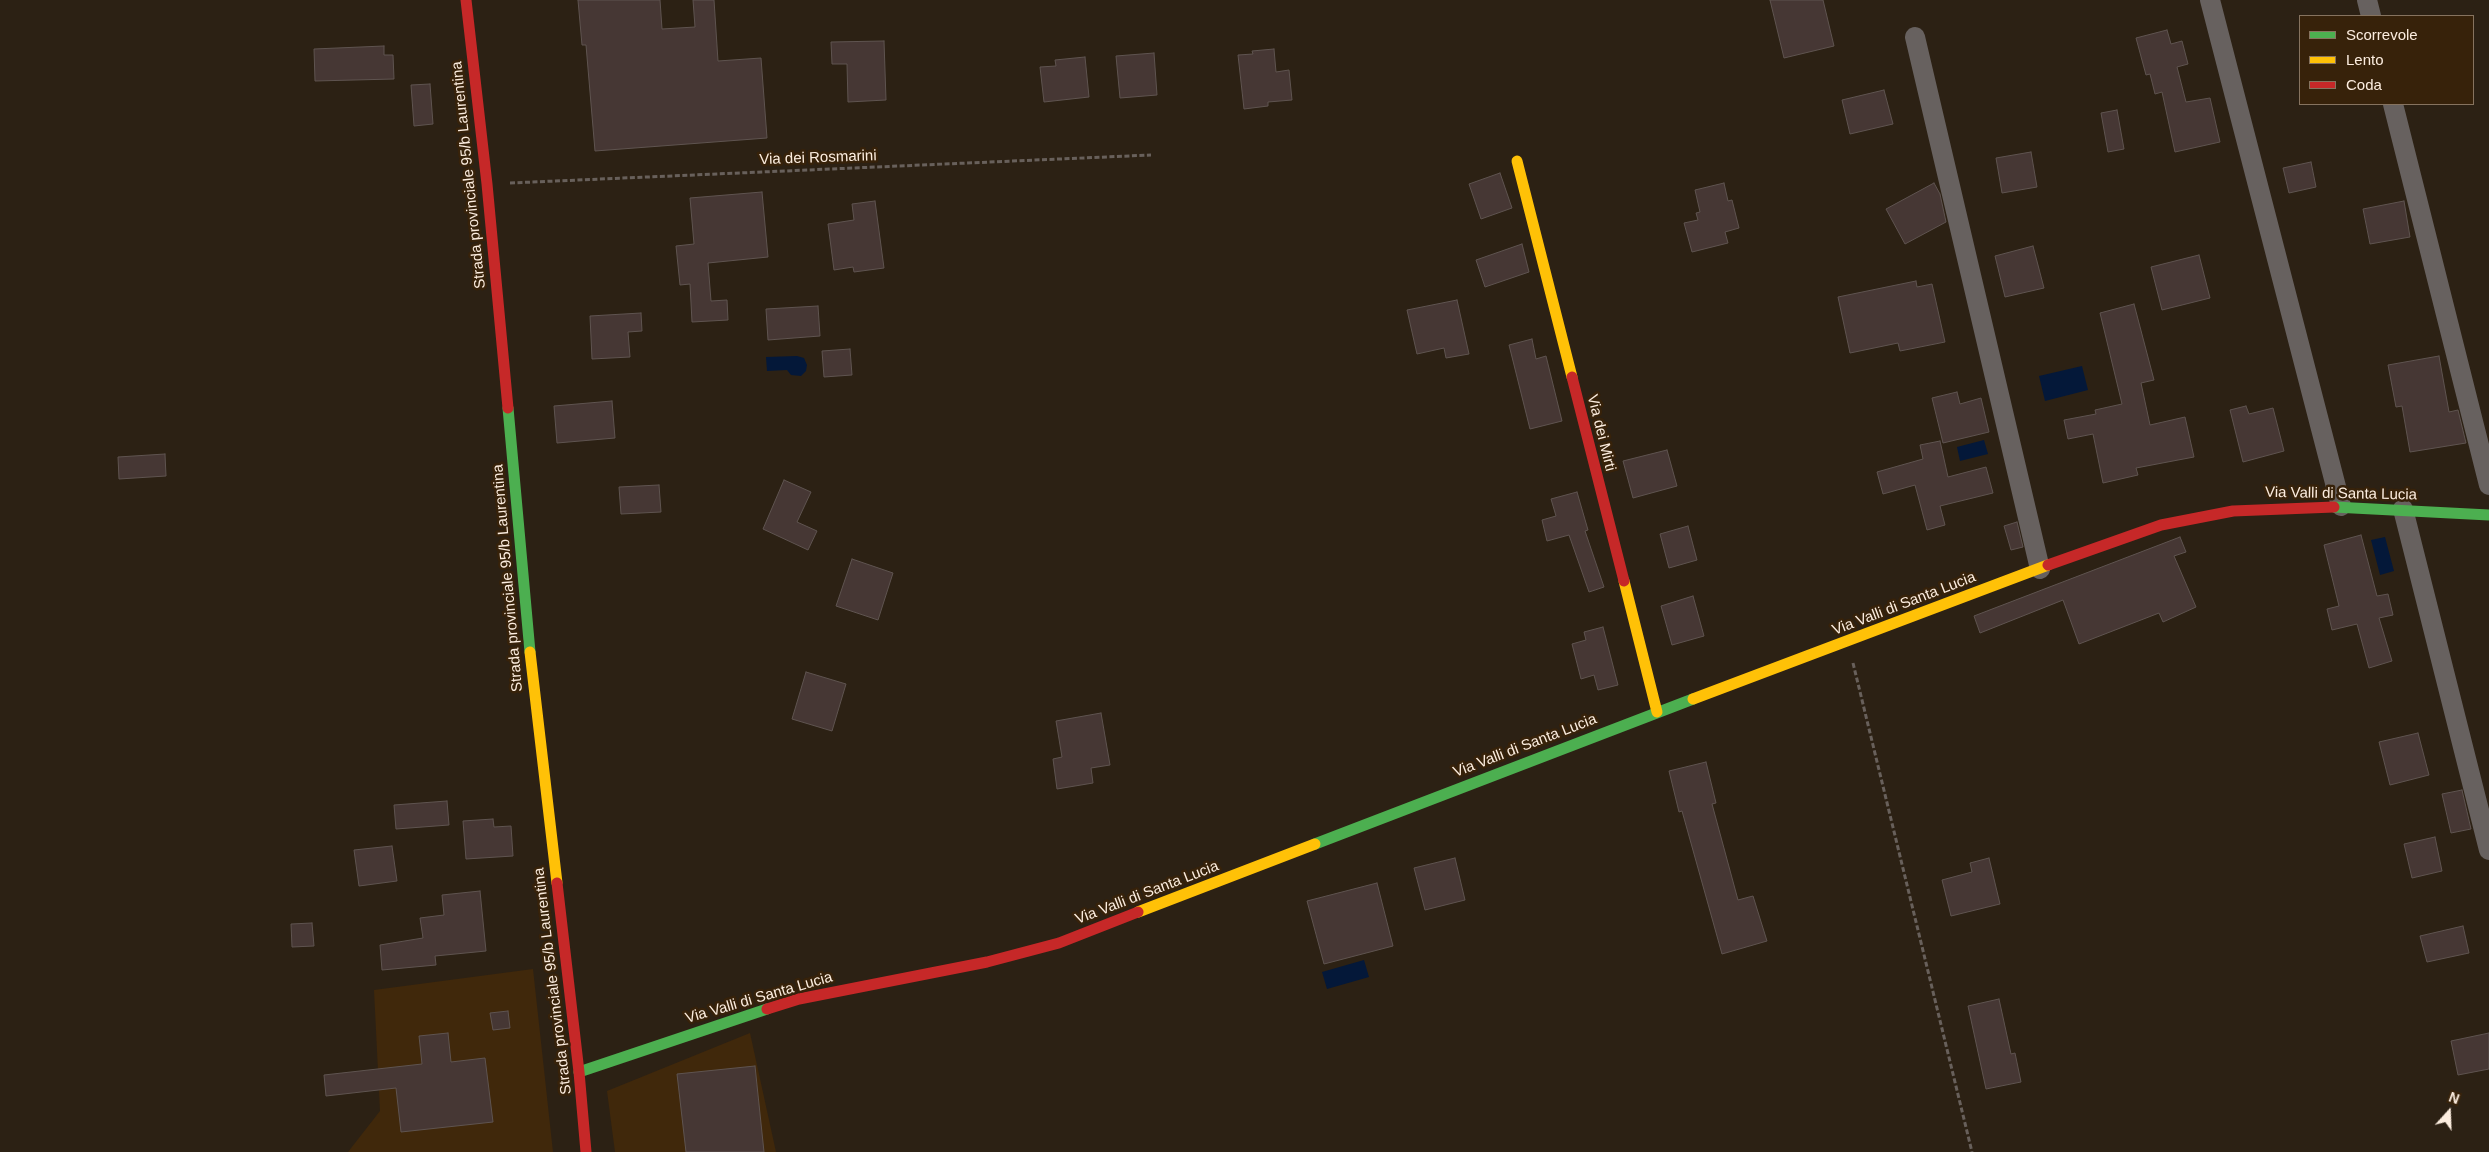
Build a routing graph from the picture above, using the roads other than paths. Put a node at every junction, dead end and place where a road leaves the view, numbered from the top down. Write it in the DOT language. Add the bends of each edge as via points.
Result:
graph roads {
  1 [pos="466,0"];
  2 [pos="2210,0"];
  3 [pos="2367,0"];
  4 [pos="2372,15"];
  5 [pos="1915,36"];
  6 [pos="2393,105"];
  7 [pos="1517,162"];
  8 [pos="2489,485"];
  9 [pos="2341,506"];
  10 [pos="2403,509"];
  11 [pos="2489,515"];
  12 [pos="2040,569"];
  13 [pos="1657,712"];
  14 [pos="2489,850"];
  15 [pos="579,1072"];
  16 [pos="586,1152"];
  1 -- 15 [label="street, Strada provinciale 95/b Laurentina" via="487,184 534,693"];
  2 -- 9 [label="street"];
  3 -- 4 [label="street"];
  5 -- 12 [label="street"];
  6 -- 8 [label="street"];
  7 -- 13 [label="street, Via dei Mirti"];
  9 -- 10 [label="street, Via Valli di Santa Lucia"];
  9 -- 12 [label="street, Via Valli di Santa Lucia" via="2249,509 2195,517 2131,535"];
  10 -- 11 [label="street, Via Valli di Santa Lucia"];
  10 -- 14 [label="street"];
  12 -- 13 [label="street, Via Valli di Santa Lucia"];
  13 -- 15 [label="street, Via Valli di Santa Lucia" via="1060,942 987,962 799,999"];
  15 -- 16 [label="street, Strada provinciale 95/b Laurentina"];
}
